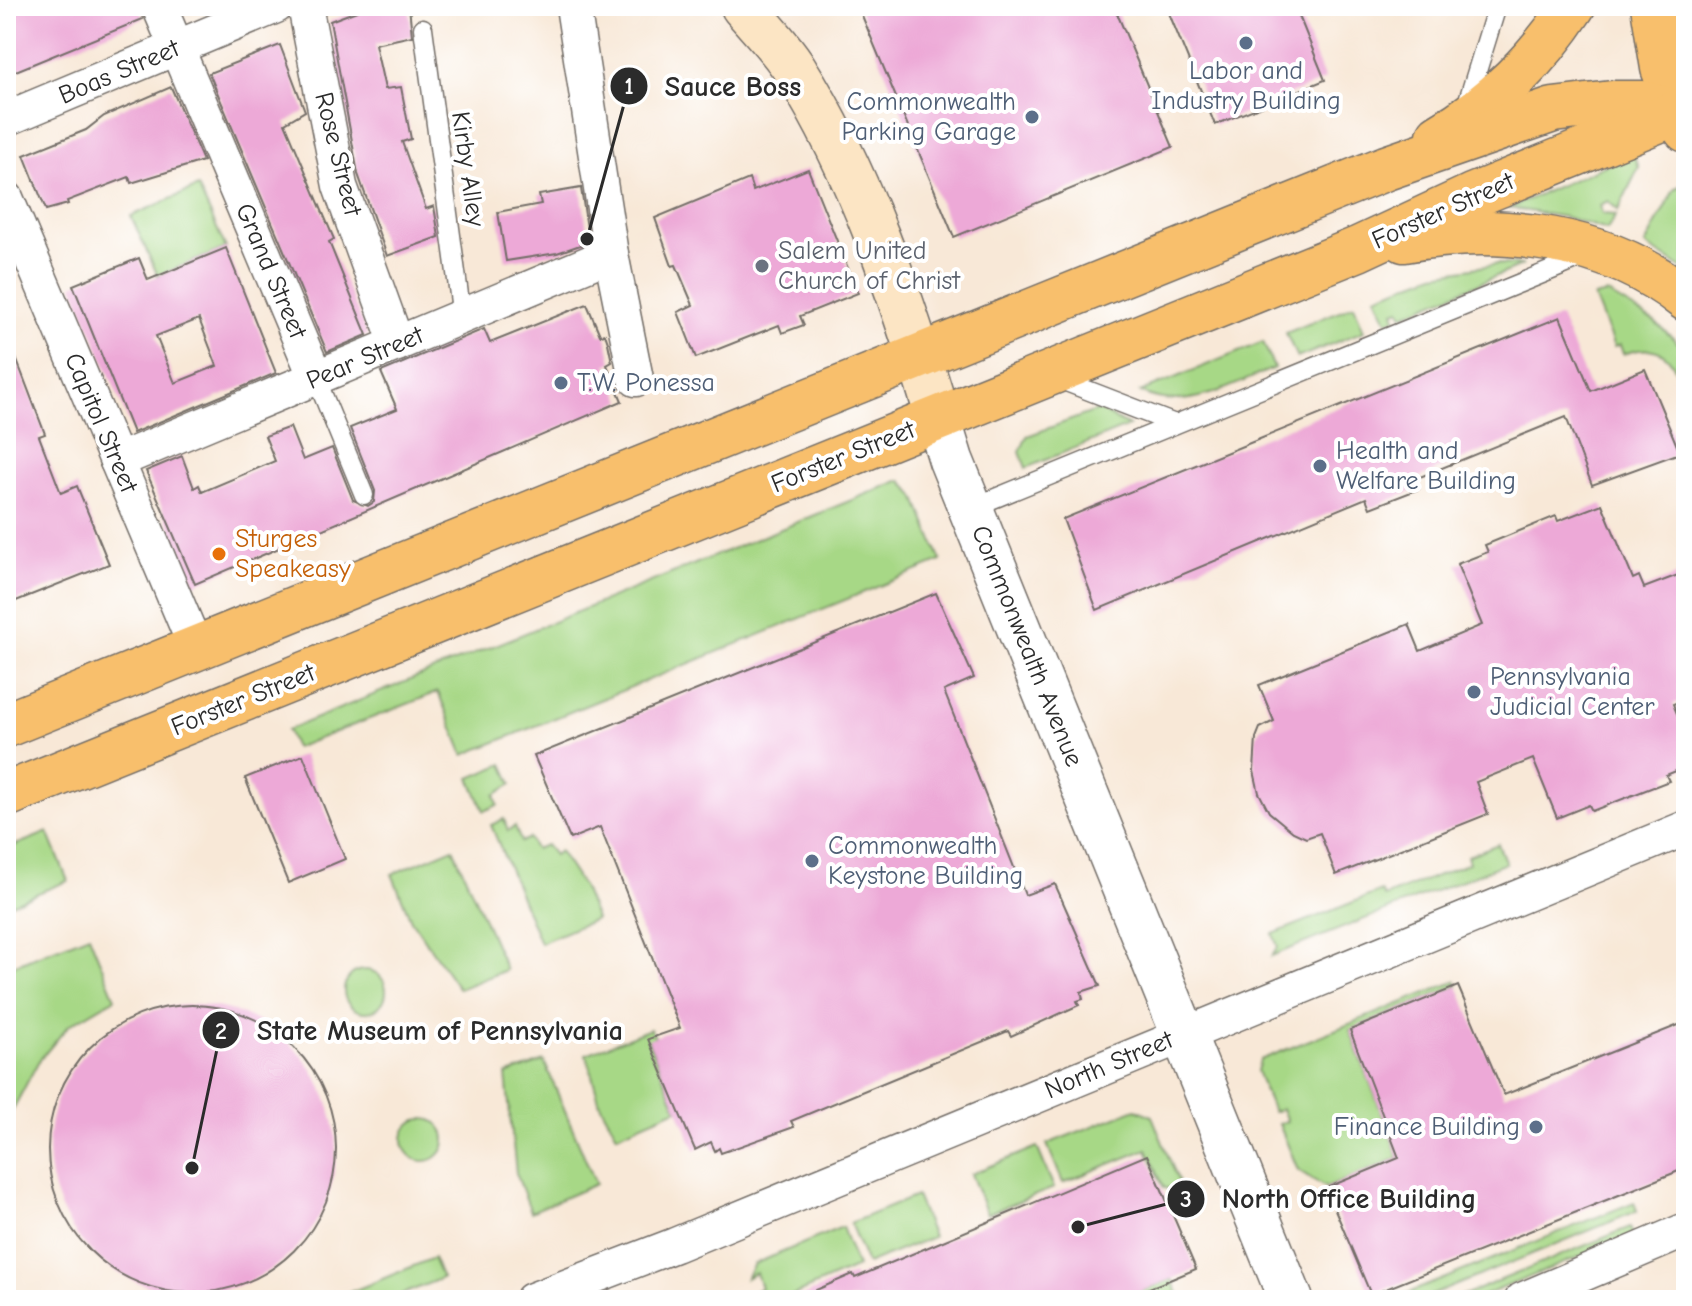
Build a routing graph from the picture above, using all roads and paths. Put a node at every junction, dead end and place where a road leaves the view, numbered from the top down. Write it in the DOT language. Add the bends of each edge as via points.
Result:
graph roads {
  1 [pos="159,6"];
  2 [pos="276,6"];
  3 [pos="305,6"];
  4 [pos="573,6"];
  5 [pos="743,6"];
  6 [pos="1497,6"];
  7 [pos="1573,6"];
  8 [pos="1653,6"];
  9 [pos="423,28"];
  10 [pos="177,48"];
  11 [pos="1684,116"];
  12 [pos="6,119"];
  13 [pos="1461,124"];
  14 [pos="1386,168"];
  15 [pos="6,198"];
  16 [pos="1358,249"];
  17 [pos="1600,250"];
  18 [pos="611,254"];
  19 [pos="1686,299"];
  20 [pos="462,317"];
  21 [pos="397,344"];
  22 [pos="920,356"];
  23 [pos="1046,375"];
  24 [pos="316,378"];
  25 [pos="636,379"];
  26 [pos="938,418"];
  27 [pos="1175,424"];
  28 [pos="117,461"];
  29 [pos="364,495"];
  30 [pos="971,508"];
  31 [pos="196,648"];
  32 [pos="6,725"];
  33 [pos="6,795"];
  34 [pos="1686,828"];
  35 [pos="1184,1034"];
  36 [pos="1686,1230"];
  37 [pos="532,1300"];
  38 [pos="1291,1300"];
  39 [pos="1522,1300"];
  1 -- 10 [label="street, Grand Street"];
  2 -- 10 [label="street, Boas Street"];
  3 -- 21 [label="street, Rose Street" via="340,186"];
  4 -- 18 [label="street"];
  5 -- 22 [label="main road, Commonwealth Avenue" via="793,66 843,159"];
  6 -- 13 [label="lane"];
  7 -- 13 [label="main road" via="1531,60"];
  8 -- 11 [label="main road" via="1663,68"];
  9 -- 20 [label="lane, Kirby Alley"];
  10 -- 12 [label="street, Boas Street"];
  10 -- 24 [label="street, Grand Street"];
  11 -- 14 [label="main road, Forster Street" via="1643,103 1553,110"];
  11 -- 16 [label="main road, Forster Street" via="1472,196"];
  13 -- 14 [label="main road"];
  14 -- 22 [label="main road, Forster Street"];
  15 -- 28 [label="street, Capitol Street"];
  16 -- 17 [label="main road" via="1434,235 1475,234 1555,240"];
  16 -- 23 [label="main road, Forster Street"];
  17 -- 19 [label="main road" via="1640,268"];
  17 -- 27 [label="lane"];
  18 -- 20 [label="street, Pear Street"];
  18 -- 25 [label="street"];
  20 -- 21 [label="street, Pear Street"];
  21 -- 24 [label="street, Pear Street"];
  22 -- 26 [label="main road, Commonwealth Avenue"];
  22 -- 31 [label="main road, Forster Street"];
  23 -- 26 [label="main road, Forster Street"];
  23 -- 27 [label="lane"];
  24 -- 28 [label="street, Pear Street"];
  24 -- 29 [label="lane, Grand Street"];
  26 -- 30 [label="street, Commonwealth Avenue"];
  26 -- 33 [label="main road, Forster Street"];
  27 -- 30 [label="lane"];
  28 -- 31 [label="street, Capitol Street"];
  30 -- 35 [label="street, Commonwealth Avenue"];
  31 -- 32 [label="main road, Forster Street"];
  34 -- 35 [label="street, North Street"];
  35 -- 37 [label="street, North Street"];
  35 -- 38 [label="street, Commonwealth Avenue"];
  36 -- 39 [label="street"];
}
